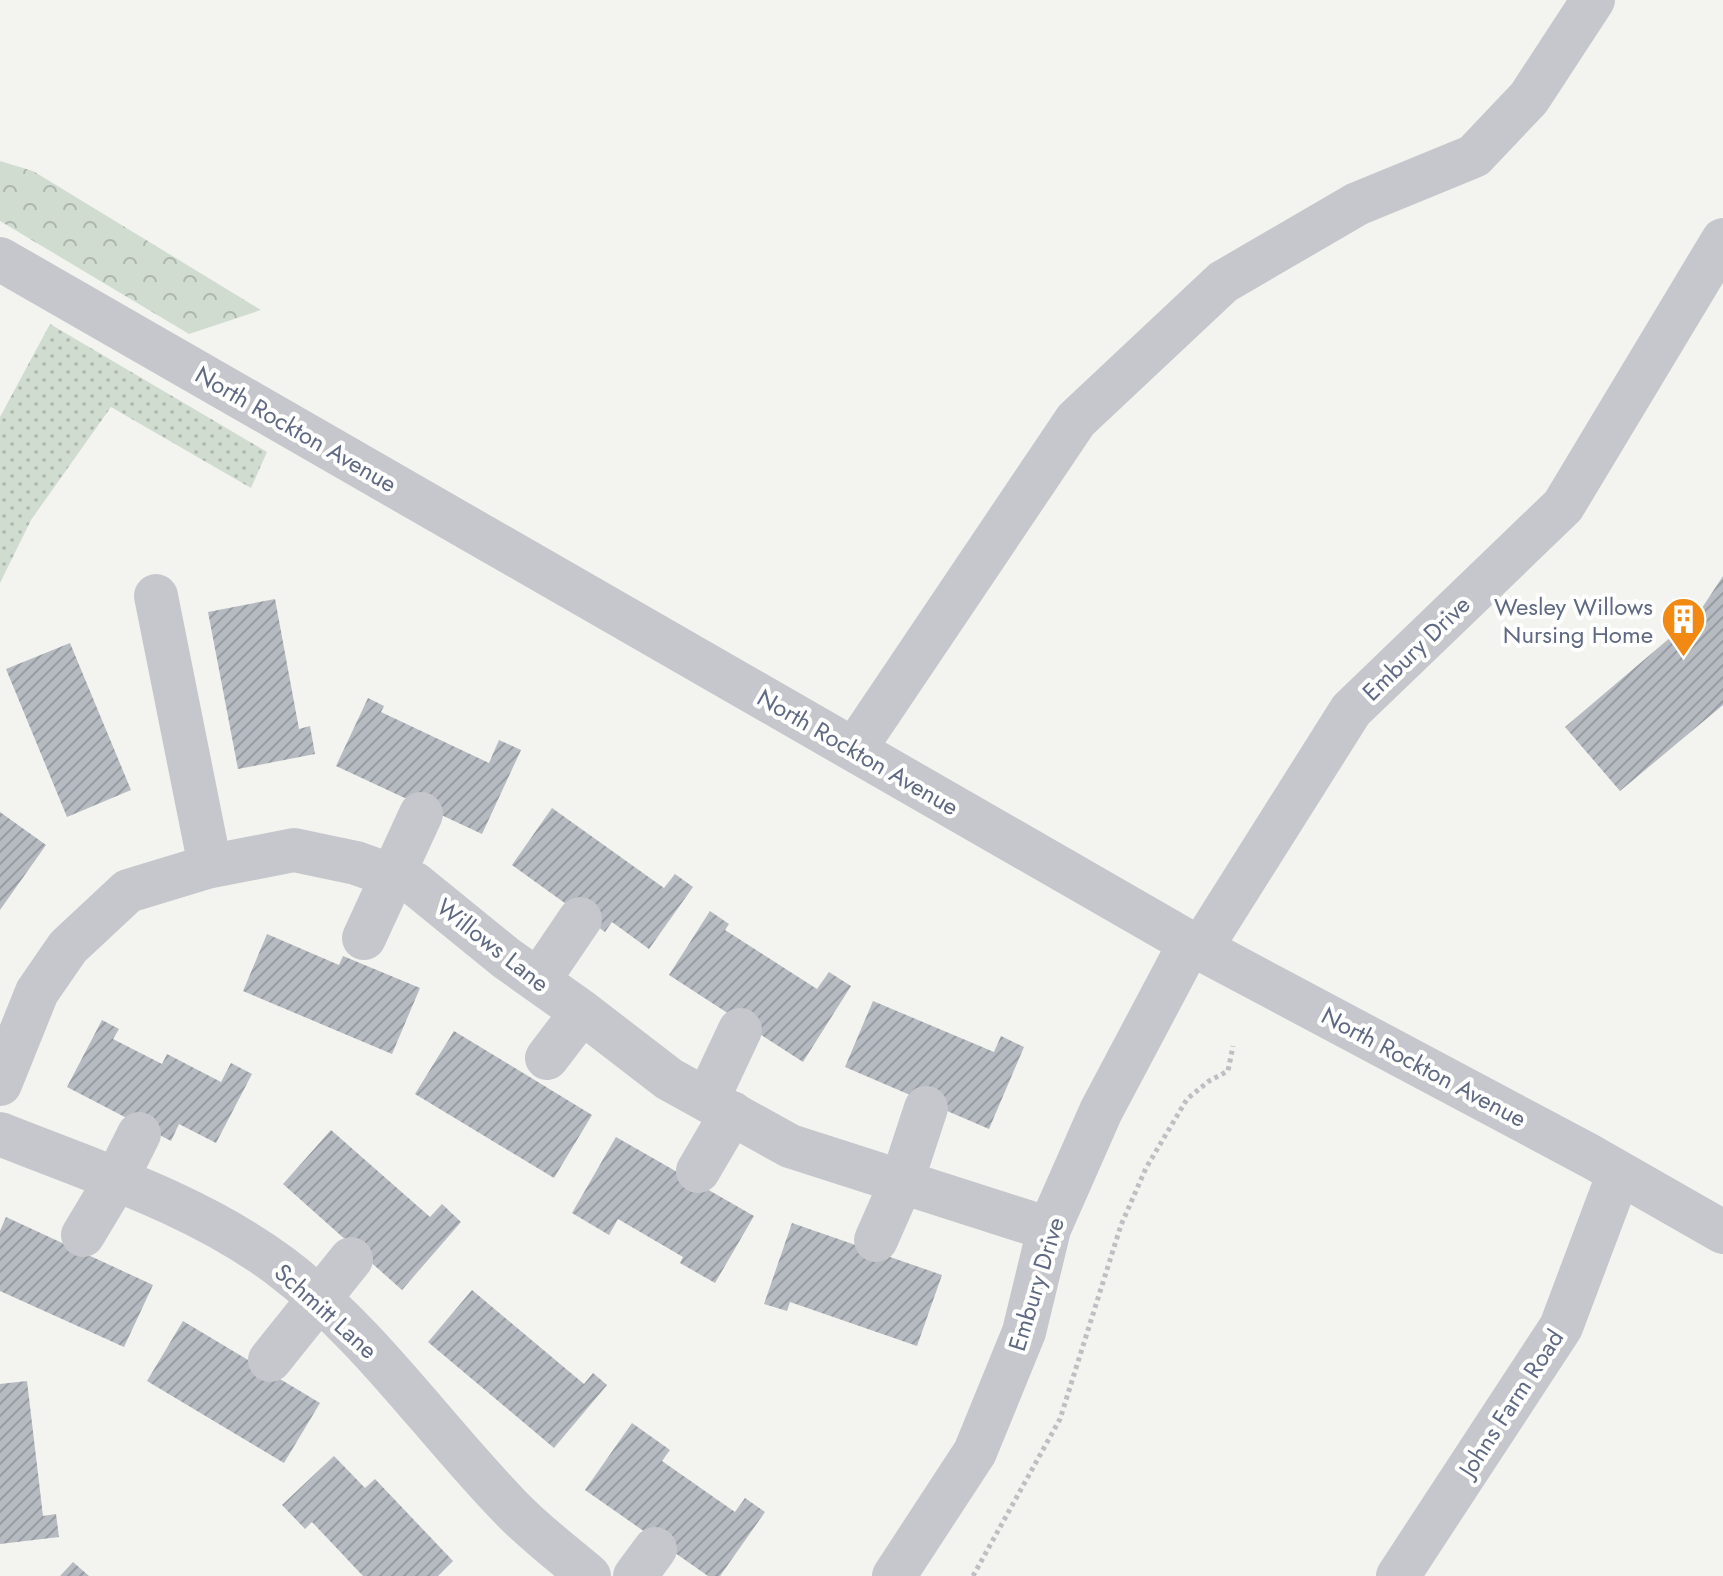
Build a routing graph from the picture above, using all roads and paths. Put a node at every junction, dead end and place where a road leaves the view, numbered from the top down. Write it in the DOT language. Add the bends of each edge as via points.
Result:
graph roads {
  1 [pos="1593,0"];
  2 [pos="1722,246"];
  3 [pos="0,259"];
  4 [pos="156,596"];
  5 [pos="854,750"];
  6 [pos="421,814"];
  7 [pos="210,866"];
  8 [pos="394,876"];
  9 [pos="580,919"];
  10 [pos="364,938"];
  11 [pos="1195,946"];
  12 [pos="538,981"];
  13 [pos="582,1012"];
  14 [pos="740,1030"];
  15 [pos="1233,1046"];
  16 [pos="547,1058"];
  17 [pos="0,1084"];
  18 [pos="720,1106"];
  19 [pos="926,1108"];
  20 [pos="0,1134"];
  21 [pos="139,1134"];
  22 [pos="698,1171"];
  23 [pos="1619,1173"];
  24 [pos="116,1180"];
  25 [pos="902,1181"];
  26 [pos="1049,1229"];
  27 [pos="1723,1232"];
  28 [pos="83,1235"];
  29 [pos="876,1240"];
  30 [pos="351,1259"];
  31 [pos="319,1300"];
  32 [pos="270,1360"];
  33 [pos="589,1576"];
  34 [pos="894,1576"];
  35 [pos="973,1576"];
  36 [pos="1398,1576"];
  1 -- 5 [label="street" via="1529,98 1474,156 1357,204 1223,282 1076,420"];
  2 -- 11 [label="street, Embury Drive" via="1563,506 1351,710"];
  3 -- 5 [label="street, North Rockton Avenue"];
  4 -- 7 [label="street"];
  5 -- 11 [label="street, North Rockton Avenue"];
  6 -- 8 [label="street"];
  7 -- 8 [label="street, Willows Lane" via="294,850"];
  7 -- 17 [label="street, Willows Lane" via="128,891 68,947 37,992"];
  8 -- 10 [label="street"];
  8 -- 12 [label="street, Willows Lane" via="415,884"];
  9 -- 12 [label="street"];
  11 -- 23 [label="street, North Rockton Avenue"];
  11 -- 26 [label="street, Embury Drive" via="1101,1111"];
  12 -- 13 [label="street, Willows Lane"];
  13 -- 16 [label="street"];
  13 -- 18 [label="street, Willows Lane" via="669,1079"];
  14 -- 18 [label="street"];
  15 -- 35 [label="path" via="1228,1071 1187,1099 1146,1168 1121,1225 1060,1419"];
  18 -- 22 [label="street"];
  18 -- 25 [label="street, Willows Lane" via="790,1146"];
  19 -- 25 [label="street"];
  20 -- 24 [label="street, Schmitt Lane"];
  21 -- 24 [label="street"];
  23 -- 27 [label="street, North Rockton Avenue"];
  23 -- 36 [label="street, Johns Farm Road" via="1561,1327"];
  24 -- 28 [label="street"];
  24 -- 31 [label="street, Schmitt Lane" via="220,1226"];
  25 -- 26 [label="street, Willows Lane"];
  25 -- 29 [label="street"];
  26 -- 34 [label="street, Embury Drive" via="1024,1332 975,1452"];
  30 -- 31 [label="street"];
  31 -- 32 [label="street"];
  31 -- 33 [label="street, Schmitt Lane" via="387,1366 513,1510"];
}
